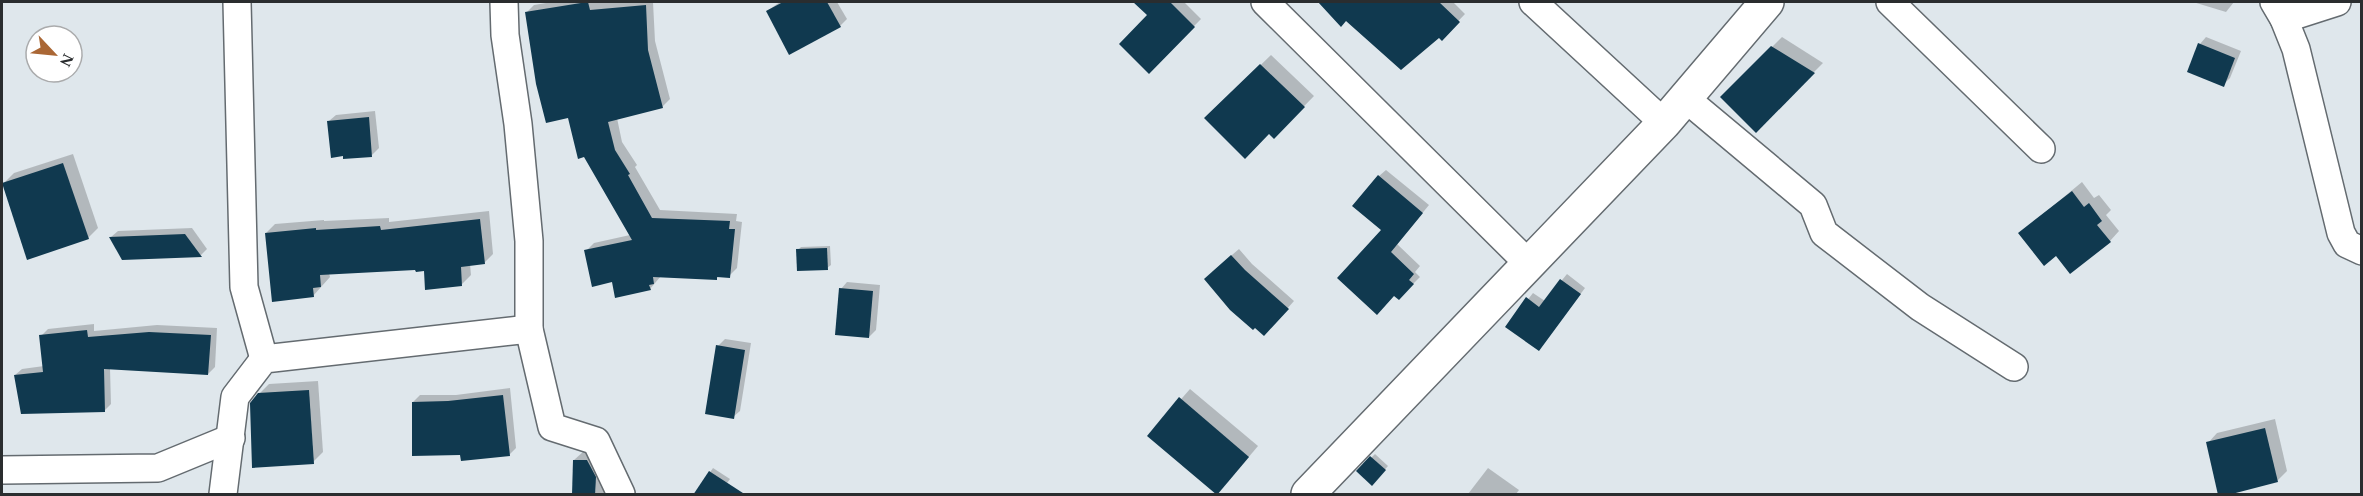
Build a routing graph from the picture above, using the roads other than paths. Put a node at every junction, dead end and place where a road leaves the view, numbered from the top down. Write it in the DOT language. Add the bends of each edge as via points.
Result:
graph roads {
  1 [pos="237,2"];
  2 [pos="504,2"];
  3 [pos="1265,2"];
  4 [pos="1533,2"];
  5 [pos="1767,2"];
  6 [pos="1890,2"];
  7 [pos="2337,2"];
  8 [pos="2279,10"];
  9 [pos="1685,98"];
  10 [pos="1664,123"];
  11 [pos="2041,149"];
  12 [pos="2361,251"];
  13 [pos="1529,264"];
  14 [pos="529,328"];
  15 [pos="264,359"];
  16 [pos="2014,366"];
  17 [pos="231,438"];
  18 [pos="2,470"];
  19 [pos="223,495"];
  20 [pos="621,495"];
  21 [pos="1308,495"];
  1 -- 15 [label="street" via="244,287"];
  2 -- 14 [label="street" via="529,241"];
  3 -- 13 [label="street"];
  4 -- 10 [label="street"];
  5 -- 9 [label="street"];
  6 -- 11 [label="street"];
  7 -- 8 [label="street"];
  8 -- 12 [label="street" via="2296,49 2341,233 2347,244"];
  9 -- 10 [label="street"];
  9 -- 16 [label="street" via="1813,205 1824,233 1920,308"];
  10 -- 13 [label="street"];
  13 -- 21 [label="street"];
  14 -- 15 [label="street"];
  14 -- 20 [label="street" via="552,427 596,441"];
  15 -- 17 [label="street" via="235,397"];
  17 -- 18 [label="street" via="158,468"];
  17 -- 19 [label="street"];
}
